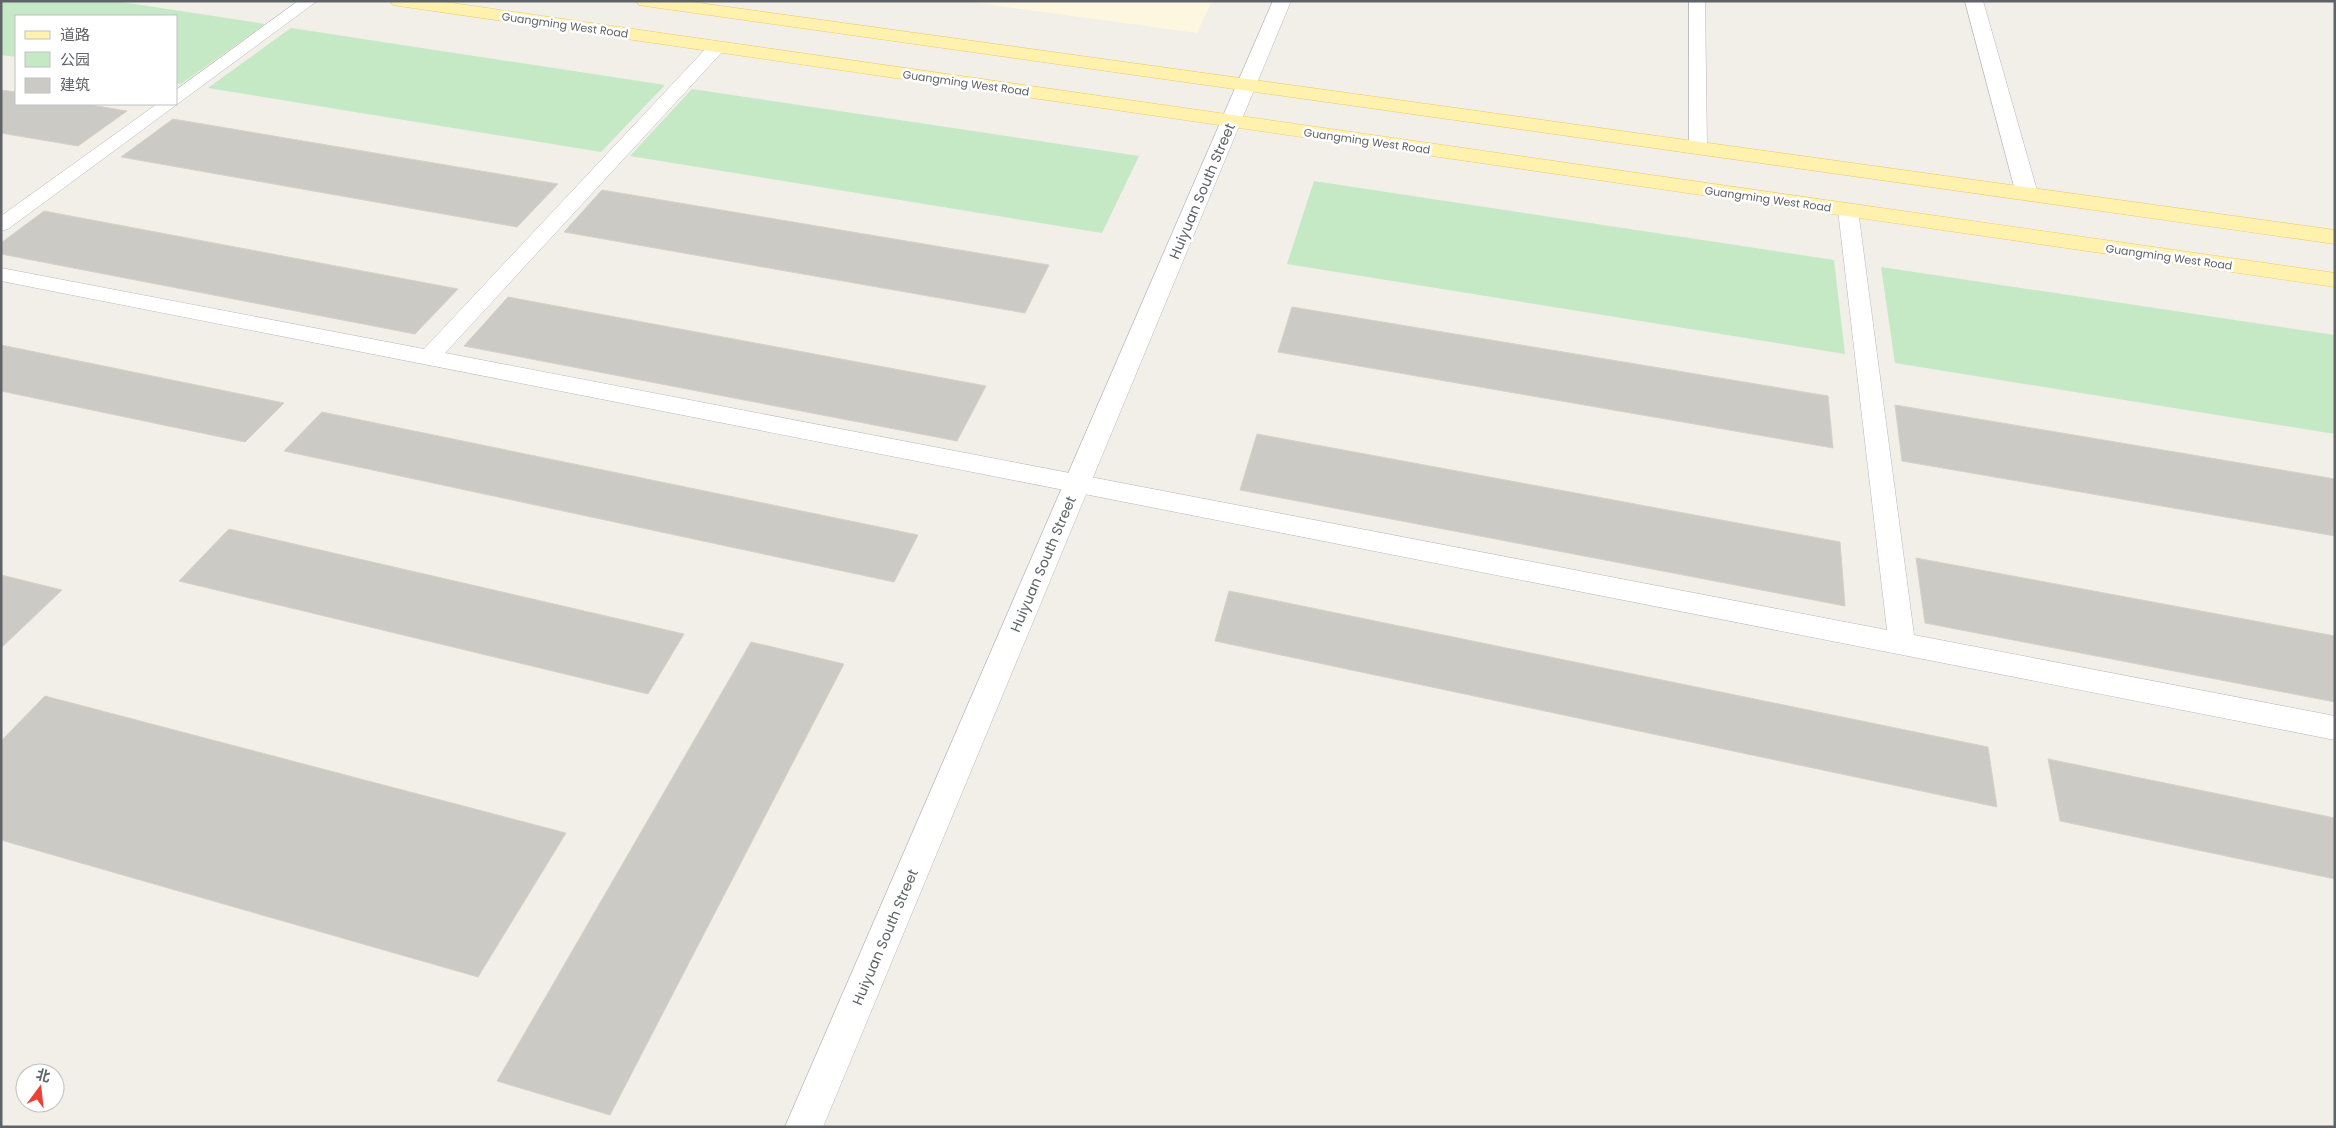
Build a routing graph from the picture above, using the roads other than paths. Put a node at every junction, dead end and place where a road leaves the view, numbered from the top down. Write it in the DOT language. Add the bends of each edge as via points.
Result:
graph roads {
  1 [pos="309,1"];
  2 [pos="399,1"];
  3 [pos="645,1"];
  4 [pos="1282,1"];
  5 [pos="1697,1"];
  6 [pos="1974,1"];
  7 [pos="717,47"];
  8 [pos="1247,85"];
  9 [pos="178,97"];
  10 [pos="167,105"];
  11 [pos="1231,121"];
  12 [pos="1698,148"];
  13 [pos="2027,194"];
  14 [pos="1848,210"];
  15 [pos="1,225"];
  16 [pos="2335,237"];
  17 [pos="1,274"];
  18 [pos="2335,280"];
  19 [pos="430,357"];
  20 [pos="1078,484"];
  21 [pos="1902,644"];
  22 [pos="2335,728"];
  23 [pos="804,1127"];
  1 -- 9 [label="lane"];
  2 -- 7 [label="main road, Guangming West Road"];
  3 -- 8 [label="main road"];
  4 -- 8 [label="street, Huiyuan South Street"];
  5 -- 12 [label="lane"];
  6 -- 13 [label="street"];
  7 -- 11 [label="main road, Guangming West Road"];
  7 -- 19 [label="lane"];
  8 -- 11 [label="street, Huiyuan South Street"];
  8 -- 12 [label="main road"];
  10 -- 15 [label="lane"];
  11 -- 14 [label="main road, Guangming West Road"];
  11 -- 20 [label="street, Huiyuan South Street"];
  12 -- 13 [label="main road"];
  13 -- 16 [label="main road"];
  14 -- 18 [label="main road, Guangming West Road"];
  14 -- 21 [label="lane"];
  17 -- 19 [label="lane"];
  19 -- 20 [label="lane"];
  20 -- 21 [label="lane"];
  20 -- 23 [label="street, Huiyuan South Street"];
  21 -- 22 [label="lane"];
}
